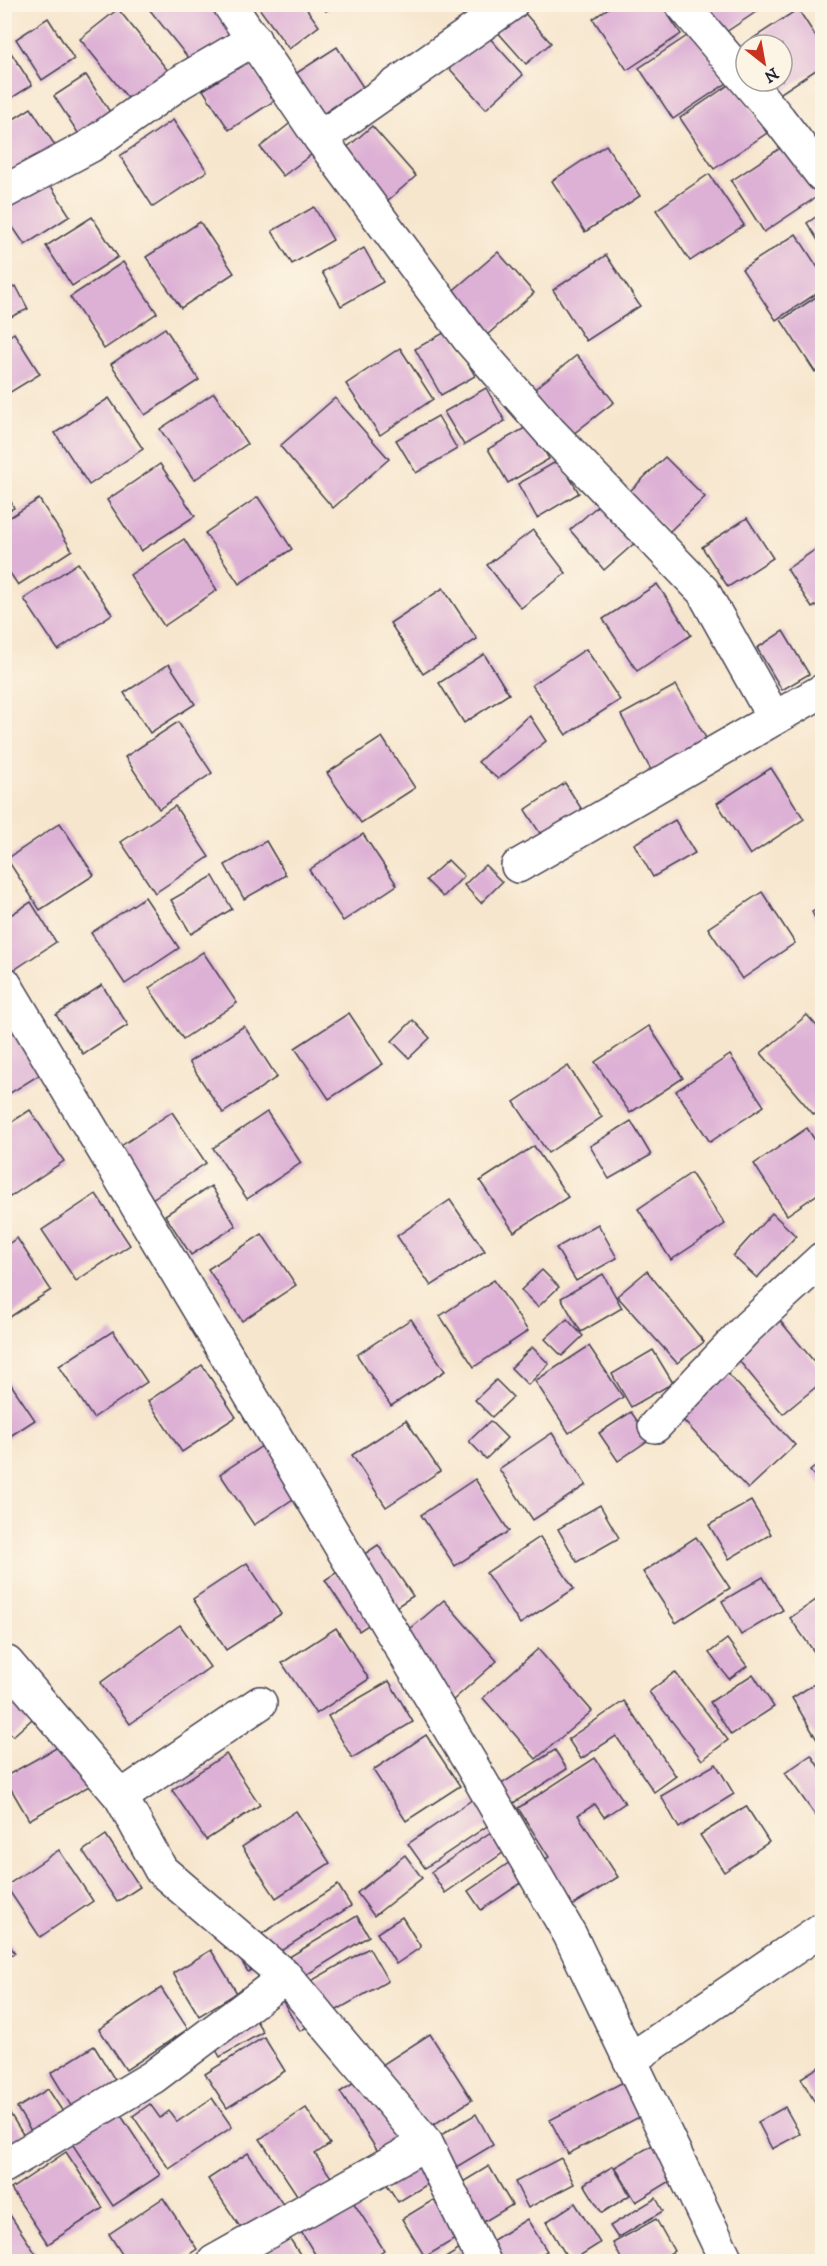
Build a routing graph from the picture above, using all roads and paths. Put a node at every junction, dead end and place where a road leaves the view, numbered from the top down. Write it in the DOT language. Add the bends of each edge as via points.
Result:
graph roads {
  1 [pos="229,4"];
  2 [pos="511,4"];
  3 [pos="682,4"];
  4 [pos="254,39"];
  5 [pos="320,138"];
  6 [pos="822,176"];
  7 [pos="4,192"];
  8 [pos="822,691"];
  9 [pos="774,718"];
  10 [pos="518,866"];
  11 [pos="4,983"];
  12 [pos="822,1259"];
  13 [pos="655,1426"];
  14 [pos="5,1664"];
  15 [pos="260,1703"];
  16 [pos="121,1797"];
  17 [pos="822,1929"];
  18 [pos="286,1977"];
  19 [pos="630,2061"];
  20 [pos="426,2143"];
  21 [pos="4,2166"];
  22 [pos="214,2262"];
  23 [pos="484,2262"];
  24 [pos="727,2262"];
  1 -- 4 [label="street"];
  2 -- 5 [label="street"];
  3 -- 6 [label="street"];
  4 -- 5 [label="street"];
  4 -- 7 [label="street" via="179,83 90,146"];
  5 -- 9 [label="street" via="468,339 551,433 703,591"];
  8 -- 9 [label="street"];
  9 -- 10 [label="street"];
  11 -- 19 [label="street" via="471,1764 570,1935"];
  12 -- 13 [label="street" via="748,1327"];
  14 -- 16 [label="street"];
  15 -- 16 [label="street"];
  16 -- 18 [label="street" via="161,1870"];
  17 -- 19 [label="street"];
  18 -- 20 [label="street"];
  18 -- 21 [label="street" via="153,2077"];
  19 -- 24 [label="street"];
  20 -- 22 [label="street"];
  20 -- 23 [label="street"];
}
